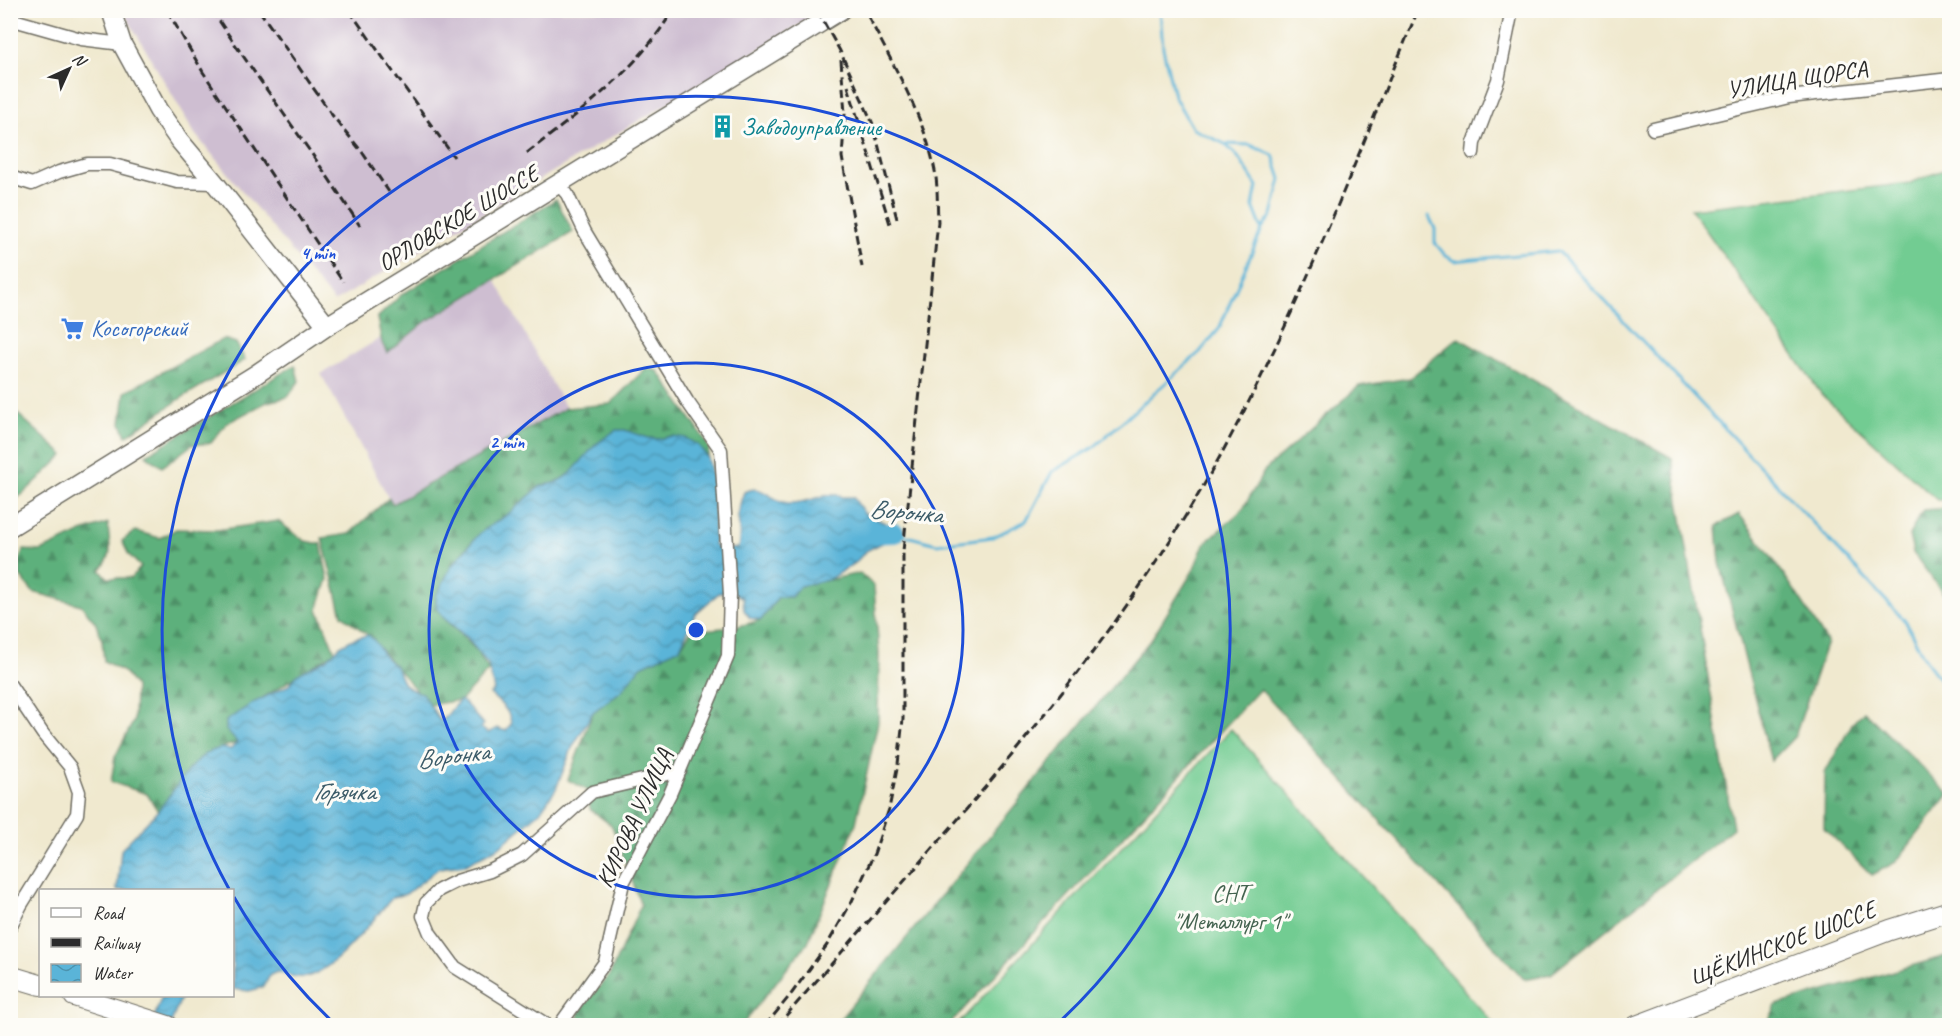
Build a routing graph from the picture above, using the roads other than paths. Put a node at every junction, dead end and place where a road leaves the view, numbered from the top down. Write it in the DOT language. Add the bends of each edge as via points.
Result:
graph roads {
  1 [pos="111,10"];
  2 [pos="841,10"];
  3 [pos="1512,10"];
  4 [pos="10,19"];
  5 [pos="122,44"];
  6 [pos="1950,79"];
  7 [pos="1653,129"];
  8 [pos="1473,153"];
  9 [pos="10,177"];
  10 [pos="215,183"];
  11 [pos="560,185"];
  12 [pos="327,326"];
  13 [pos="10,527"];
  14 [pos="10,685"];
  15 [pos="680,771"];
  16 [pos="1950,911"];
  17 [pos="10,927"];
  18 [pos="10,976"];
  19 [pos="39,985"];
  20 [pos="78,997"];
  21 [pos="168,1026"];
  22 [pos="549,1026"];
  23 [pos="559,1026"];
  24 [pos="1636,1026"];
  1 -- 5 [label="main road"];
  2 -- 11 [label="main road, ОРЛОВСКОЕ ШОССЕ"];
  3 -- 8 [label="street" via="1498,80"];
  4 -- 5 [label="street" via="81,39"];
  5 -- 10 [label="main road" via="158,110"];
  6 -- 7 [label="street, УЛИЦА ЩОРСА" via="1789,97"];
  9 -- 10 [label="street" via="32,184 87,164 110,164 177,182"];
  10 -- 12 [label="main road"];
  11 -- 12 [label="main road, ОРЛОВСКОЕ ШОССЕ"];
  11 -- 15 [label="street, КИРОВА УЛИЦА" via="687,401 722,450 730,594 728,656"];
  12 -- 13 [label="main road, ОРЛОВСКОЕ ШОССЕ"];
  14 -- 17 [label="street" via="70,767 79,792 77,814"];
  15 -- 22 [label="street" via="592,792 522,855 457,881 426,903 423,916 430,933 455,967"];
  15 -- 23 [label="street, КИРОВА УЛИЦА" via="623,883 605,962"];
  16 -- 24 [label="main road, ЩЁКИНСКОЕ ШОССЕ"];
  18 -- 19 [label="main road"];
  20 -- 21 [label="main road"];
}
